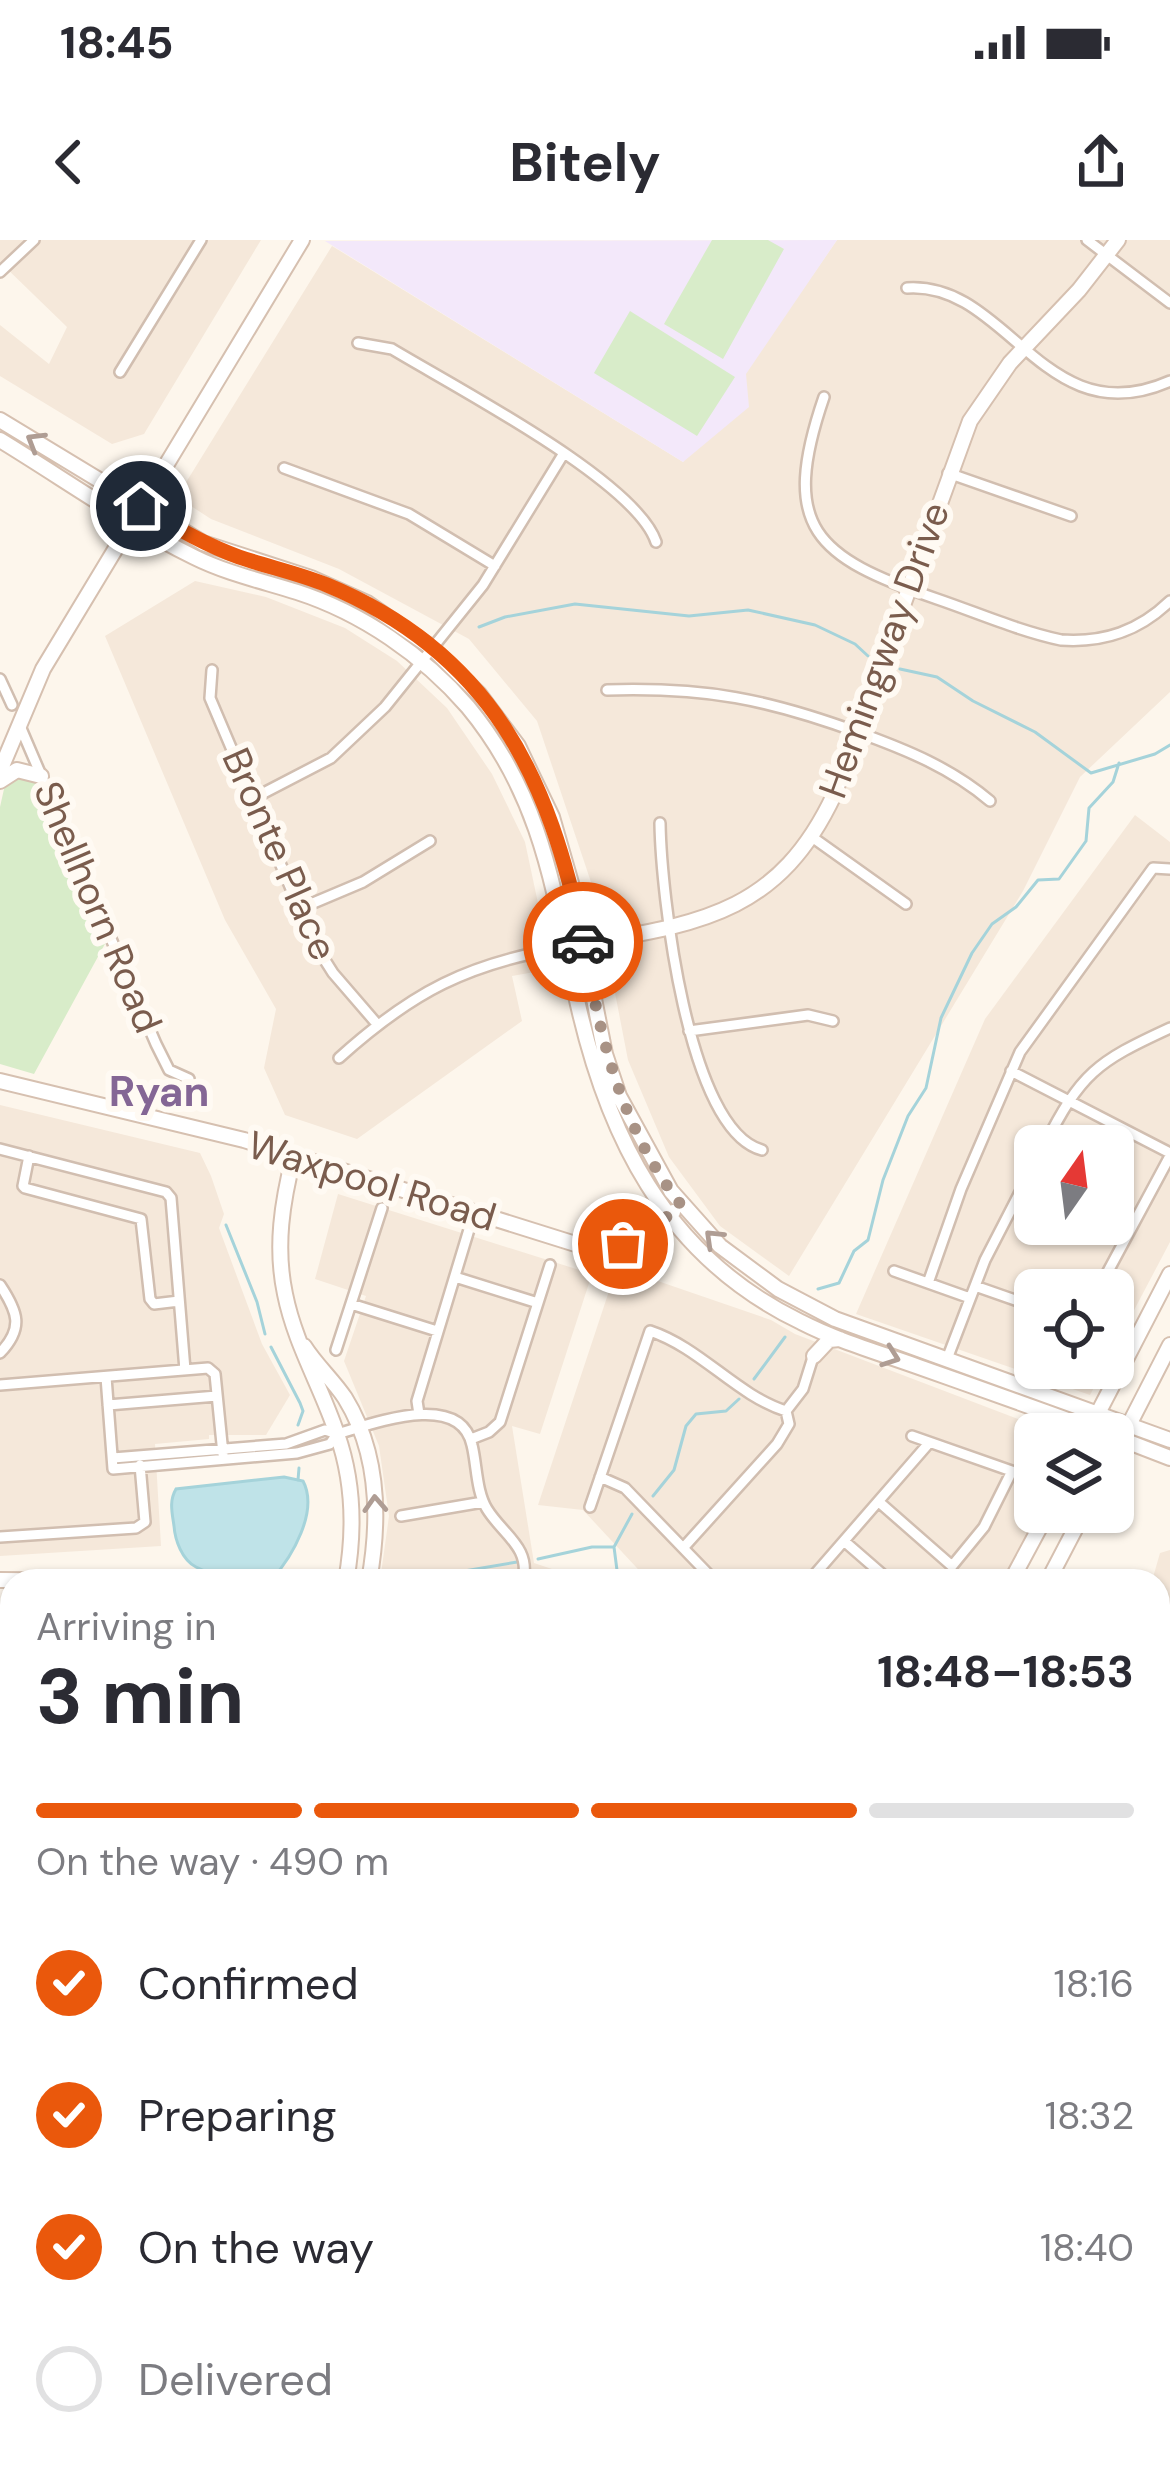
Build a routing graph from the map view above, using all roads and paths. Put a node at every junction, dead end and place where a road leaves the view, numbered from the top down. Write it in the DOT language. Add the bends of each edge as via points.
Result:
graph roads {
  1 [pos="34,240"];
  2 [pos="201,240"];
  3 [pos="302,240"];
  4 [pos="1087,240"];
  5 [pos="1118,240"];
  6 [pos="1107,256"];
  7 [pos="0,272"];
  8 [pos="907,287"];
  9 [pos="1170,302"];
  10 [pos="358,343"];
  11 [pos="1022,349"];
  12 [pos="120,372"];
  13 [pos="1170,381"];
  14 [pos="824,397"];
  15 [pos="0,419"];
  16 [pos="0,440"];
  17 [pos="564,453"];
  18 [pos="284,467"];
  19 [pos="948,473"];
  20 [pos="141,506"];
  21 [pos="1071,516"];
  22 [pos="132,520"];
  23 [pos="656,542"];
  24 [pos="495,566"];
  25 [pos="907,589"];
  26 [pos="1170,602"];
  27 [pos="432,648"];
  28 [pos="421,662"];
  29 [pos="212,670"];
  30 [pos="0,679"];
  31 [pos="607,690"];
  32 [pos="11,705"];
  33 [pos="18,724"];
  34 [pos="857,732"];
  35 [pos="0,771"];
  36 [pos="41,776"];
  37 [pos="0,781"];
  38 [pos="252,799"];
  39 [pos="990,801"];
  40 [pos="660,823"];
  41 [pos="812,837"];
  42 [pos="430,841"];
  43 [pos="1170,869"];
  44 [pos="906,904"];
  45 [pos="299,909"];
  46 [pos="671,929"];
  47 [pos="583,944"];
  48 [pos="566,947"];
  49 [pos="833,1021"];
  50 [pos="377,1024"];
  51 [pos="1170,1028"];
  52 [pos="689,1031"];
  53 [pos="339,1058"];
  54 [pos="1011,1071"];
  55 [pos="189,1079"];
  56 [pos="0,1081"];
  57 [pos="1067,1100"];
  58 [pos="1054,1125"];
  59 [pos="0,1149"];
  60 [pos="762,1150"];
  61 [pos="1170,1154"];
  62 [pos="294,1155"];
  63 [pos="29,1156"];
  64 [pos="681,1205"];
  65 [pos="1014,1206"];
  66 [pos="382,1208"];
  67 [pos="474,1213"];
  68 [pos="668,1217"];
  69 [pos="550,1265"];
  70 [pos="1109,1269"];
  71 [pos="893,1271"];
  72 [pos="1170,1274"];
  73 [pos="455,1276"];
  74 [pos="928,1283"];
  75 [pos="0,1285"];
  76 [pos="975,1286"];
  77 [pos="970,1298"];
  78 [pos="1014,1300"];
  79 [pos="179,1301"];
  80 [pos="351,1304"];
  81 [pos="538,1304"];
  82 [pos="860,1328"];
  83 [pos="437,1331"];
  84 [pos="824,1333"];
  85 [pos="298,1337"];
  86 [pos="841,1339"];
  87 [pos="1170,1345"];
  88 [pos="336,1350"];
  89 [pos="0,1353"];
  90 [pos="814,1356"];
  91 [pos="947,1359"];
  92 [pos="185,1370"];
  93 [pos="106,1377"];
  94 [pos="0,1385"];
  95 [pos="218,1396"];
  96 [pos="108,1405"];
  97 [pos="786,1411"];
  98 [pos="1040,1413"];
  99 [pos="1098,1413"];
  100 [pos="419,1414"];
  101 [pos="1134,1416"];
  102 [pos="1134,1426"];
  103 [pos="358,1428"];
  104 [pos="337,1434"];
  105 [pos="912,1436"];
  106 [pos="471,1439"];
  107 [pos="1170,1440"];
  108 [pos="929,1443"];
  109 [pos="1134,1444"];
  110 [pos="223,1454"];
  111 [pos="1170,1458"];
  112 [pos="140,1461"];
  113 [pos="600,1477"];
  114 [pos="483,1502"];
  115 [pos="879,1502"];
  116 [pos="590,1507"];
  117 [pos="401,1516"];
  118 [pos="1037,1533"];
  119 [pos="1073,1533"];
  120 [pos="0,1537"];
  121 [pos="844,1541"];
  122 [pos="684,1547"];
  123 [pos="347,1569"];
  124 [pos="371,1569"];
  125 [pos="523,1569"];
  126 [pos="704,1569"];
  127 [pos="820,1569"];
  128 [pos="876,1569"];
  129 [pos="1017,1569"];
  130 [pos="1054,1569"];
  1 -- 7 [label="street"];
  2 -- 12 [label="street"];
  3 -- 20 [label="main road"];
  4 -- 6 [label="street"];
  5 -- 6 [label="main road, Hemingway Drive"];
  6 -- 9 [label="street"];
  6 -- 11 [label="main road, Hemingway Drive"];
  8 -- 11 [label="street" via="926,286 971,306"];
  10 -- 17 [label="street" via="392,349"];
  11 -- 13 [label="street" via="1054,374 1092,388 1127,392"];
  11 -- 19 [label="main road, Hemingway Drive" via="978,405"];
  14 -- 25 [label="street" via="804,463 814,522 844,560"];
  20 -- 15 [label="main road, one-way"];
  16 -- 22 [label="main road"];
  17 -- 23 [label="street" via="639,511"];
  17 -- 24 [label="street"];
  18 -- 24 [label="street" via="409,514"];
  19 -- 21 [label="street"];
  19 -- 25 [label="main road, Hemingway Drive"];
  20 -- 22 [label="main road"];
  20 -- 27 [label="main road" via="203,543 332,587"];
  22 -- 28 [label="main road" via="198,560 344,612"];
  22 -- 33 [label="main road"];
  24 -- 27 [label="street"];
  25 -- 26 [label="street" via="1078,641 1127,632"];
  25 -- 34 [label="main road, Hemingway Drive"];
  27 -- 28 [label="street"];
  27 -- 47 [label="main road" via="493,711 538,785 563,850"];
  28 -- 38 [label="street" via="347,744"];
  28 -- 48 [label="main road" via="465,704 512,771 548,856"];
  29 -- 38 [label="street, Bronte Place" via="210,698"];
  30 -- 32 [label="street"];
  31 -- 34 [label="street" via="739,695"];
  33 -- 35 [label="main road"];
  33 -- 36 [label="street, Shellhorn Road"];
  34 -- 39 [label="street" via="938,764"];
  34 -- 41 [label="main road, Hemingway Drive"];
  36 -- 37 [label="main road" via="17,770"];
  36 -- 55 [label="street, Shellhorn Road" via="169,1070"];
  38 -- 45 [label="street, Bronte Place"];
  40 -- 46 [label="street"];
  41 -- 44 [label="street"];
  41 -- 46 [label="main road, Hemingway Drive" via="741,903"];
  42 -- 45 [label="street"];
  43 -- 54 [label="street" via="1153,868 1128,899"];
  45 -- 50 [label="street, Bronte Place" via="322,959"];
  46 -- 47 [label="main road, Hemingway Drive"];
  46 -- 52 [label="street"];
  47 -- 48 [label="main road, Hemingway Drive"];
  47 -- 64 [label="main road" via="619,1096"];
  48 -- 50 [label="street" via="471,969"];
  48 -- 68 [label="main road" via="604,1104"];
  49 -- 52 [label="street" via="808,1015"];
  50 -- 53 [label="street"];
  51 -- 57 [label="street" via="1103,1063"];
  52 -- 60 [label="street" via="722,1114 741,1141"];
  54 -- 57 [label="street"];
  54 -- 74 [label="street"];
  56 -- 62 [label="main road, Waxpool Road"];
  57 -- 58 [label="street"];
  57 -- 61 [label="street"];
  59 -- 63 [label="street"];
  61 -- 70 [label="street"];
  62 -- 67 [label="main road, Waxpool Road"];
  62 -- 85 [label="main road" via="280,1254"];
  63 -- 79 [label="street" via="166,1192"];
  63 -- 79 [label="street" via="22,1186 141,1220 150,1299"];
  64 -- 68 [label="main road, Waxpool Road"];
  82 -- 64 [label="main road, one-way" via="758,1276"];
  65 -- 76 [label="street"];
  66 -- 80 [label="street"];
  67 -- 68 [label="main road, Waxpool Road" via="601,1248"];
  67 -- 73 [label="street"];
  68 -- 84 [label="main road" via="742,1286"];
  69 -- 81 [label="street"];
  71 -- 74 [label="street"];
  72 -- 99 [label="main road"];
  73 -- 81 [label="street"];
  73 -- 83 [label="street"];
  74 -- 77 [label="street"];
  75 -- 89 [label="street" via="18,1325"];
  76 -- 77 [label="street"];
  76 -- 78 [label="street"];
  77 -- 91 [label="street"];
  79 -- 92 [label="street"];
  80 -- 83 [label="street"];
  80 -- 88 [label="street"];
  81 -- 106 [label="street" via="500,1422"];
  82 -- 84 [label="main road"];
  82 -- 91 [label="main road"];
  83 -- 100 [label="street"];
  84 -- 86 [label="main road"];
  84 -- 90 [label="street"];
  85 -- 103 [label="main road"];
  85 -- 104 [label="main road"];
  86 -- 90 [label="main road"];
  86 -- 98 [label="main road, one-way"];
  87 -- 101 [label="main road"];
  90 -- 97 [label="street"];
  91 -- 99 [label="main road"];
  92 -- 93 [label="street"];
  92 -- 95 [label="street" via="213,1370"];
  93 -- 94 [label="street"];
  93 -- 96 [label="street"];
  95 -- 96 [label="street"];
  95 -- 110 [label="street"];
  96 -- 112 [label="street" via="113,1469"];
  97 -- 113 [label="street" via="650,1331"];
  97 -- 122 [label="street" via="789,1424 777,1444"];
  100 -- 103 [label="street"];
  100 -- 106 [label="street" via="448,1417"];
  102 -- 107 [label="main road"];
  103 -- 104 [label="street"];
  124 -- 103 [label="main road, one-way" via="375,1500"];
  104 -- 110 [label="street" via="325,1430"];
  104 -- 123 [label="main road" via="352,1502"];
  105 -- 108 [label="street"];
  106 -- 114 [label="street"];
  108 -- 115 [label="street"];
  108 -- 115 [label="street" via="1018,1473 952,1566"];
  109 -- 111 [label="main road"];
  110 -- 112 [label="street"];
  112 -- 120 [label="street" via="145,1522 136,1528"];
  113 -- 116 [label="street"];
  113 -- 122 [label="street" via="625,1489"];
  114 -- 117 [label="street"];
  114 -- 125 [label="street" via="523,1552"];
  115 -- 121 [label="street"];
  118 -- 129 [label="main road"];
  119 -- 130 [label="main road"];
  121 -- 127 [label="street"];
  121 -- 128 [label="street"];
  122 -- 126 [label="street"];
}
